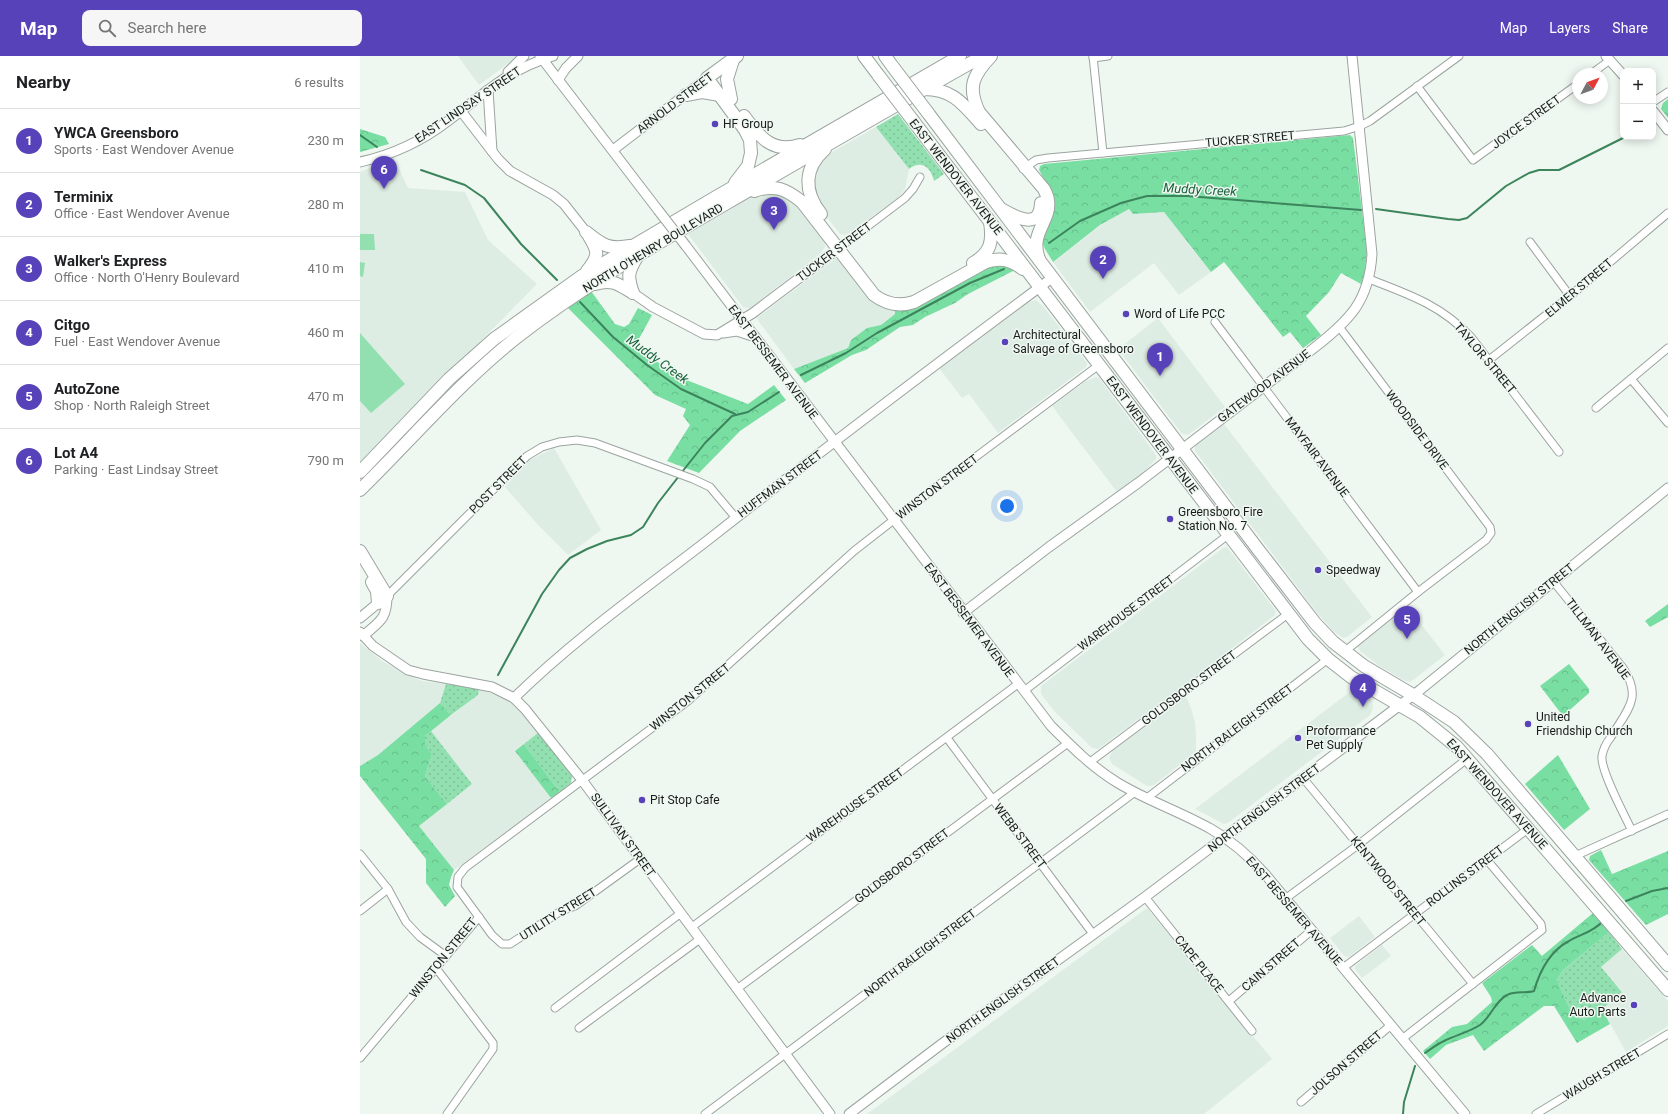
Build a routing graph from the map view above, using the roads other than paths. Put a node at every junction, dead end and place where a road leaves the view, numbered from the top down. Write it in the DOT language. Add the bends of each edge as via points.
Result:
graph roads {
  1 [pos="524,56"];
  2 [pos="553,56"];
  3 [pos="578,56"];
  4 [pos="864,56"];
  5 [pos="885,56"];
  6 [pos="941,56"];
  7 [pos="960,56"];
  8 [pos="983,56"];
  9 [pos="991,56"];
  10 [pos="1108,56"];
  11 [pos="1352,56"];
  12 [pos="1459,56"];
  13 [pos="736,57"];
  14 [pos="1093,57"];
  15 [pos="541,58"];
  16 [pos="1608,58"];
  17 [pos="1597,68"];
  18 [pos="1620,72"];
  19 [pos="709,76"];
  20 [pos="924,76"];
  21 [pos="503,78"];
  22 [pos="558,80"];
  23 [pos="1418,86"];
  24 [pos="1572,88"];
  25 [pos="924,89"];
  26 [pos="488,90"];
  27 [pos="1668,92"];
  28 [pos="686,95"];
  29 [pos="726,97"];
  30 [pos="1656,100"];
  31 [pos="461,111"];
  32 [pos="1656,115"];
  33 [pos="1360,126"];
  34 [pos="1668,130"];
  35 [pos="839,139"];
  36 [pos="813,141"];
  37 [pos="613,150"];
  38 [pos="492,151"];
  39 [pos="1103,153"];
  40 [pos="360,162"];
  41 [pos="1024,168"];
  42 [pos="920,177"];
  43 [pos="730,189"];
  44 [pos="740,196"];
  45 [pos="1000,209"];
  46 [pos="1668,213"];
  47 [pos="990,222"];
  48 [pos="586,232"];
  49 [pos="1530,242"];
  50 [pos="841,247"];
  51 [pos="635,251"];
  52 [pos="1040,262"];
  53 [pos="1030,274"];
  54 [pos="1052,278"];
  55 [pos="1369,279"];
  56 [pos="585,281"];
  57 [pos="1040,287"];
  58 [pos="633,293"];
  59 [pos="1570,296"];
  60 [pos="741,319"];
  61 [pos="1215,322"];
  62 [pos="1340,328"];
  63 [pos="722,333"];
  64 [pos="755,338"];
  65 [pos="1668,348"];
  66 [pos="1489,360"];
  67 [pos="1099,365"];
  68 [pos="1631,379"];
  69 [pos="1263,386"];
  70 [pos="1596,408"];
  71 [pos="1668,423"];
  72 [pos="834,443"];
  73 [pos="1182,448"];
  74 [pos="1559,452"];
  75 [pos="1170,458"];
  76 [pos="360,472"];
  77 [pos="1668,488"];
  78 [pos="361,489"];
  79 [pos="736,518"];
  80 [pos="894,520"];
  81 [pos="1228,534"];
  82 [pos="360,551"];
  83 [pos="360,562"];
  84 [pos="1553,581"];
  85 [pos="1418,592"];
  86 [pos="382,599"];
  87 [pos="964,613"];
  88 [pos="1288,614"];
  89 [pos="360,618"];
  90 [pos="362,634"];
  91 [pos="1344,652"];
  92 [pos="1328,659"];
  93 [pos="1021,687"];
  94 [pos="1413,695"];
  95 [pos="514,698"];
  96 [pos="1400,705"];
  97 [pos="947,738"];
  98 [pos="1068,743"];
  99 [pos="1468,758"];
  100 [pos="1090,762"];
  101 [pos="1303,778"];
  102 [pos="582,780"];
  103 [pos="1135,792"];
  104 [pos="1147,798"];
  105 [pos="992,799"];
  106 [pos="1668,814"];
  107 [pos="1529,828"];
  108 [pos="1632,831"];
  109 [pos="1224,837"];
  110 [pos="1358,845"];
  111 [pos="360,854"];
  112 [pos="1575,856"];
  113 [pos="640,859"];
  114 [pos="1487,860"];
  115 [pos="1040,863"];
  116 [pos="388,889"];
  117 [pos="1145,897"];
  118 [pos="1285,899"];
  119 [pos="360,911"];
  120 [pos="681,913"];
  121 [pos="1415,914"];
  122 [pos="479,917"];
  123 [pos="692,927"];
  124 [pos="1312,930"];
  125 [pos="1093,934"];
  126 [pos="700,939"];
  127 [pos="446,956"];
  128 [pos="1668,965"];
  129 [pos="436,968"];
  130 [pos="1343,968"];
  131 [pos="1473,984"];
  132 [pos="737,989"];
  133 [pos="1668,990"];
  134 [pos="1229,1001"];
  135 [pos="555,1008"];
  136 [pos="1390,1025"];
  137 [pos="579,1028"];
  138 [pos="1252,1031"];
  139 [pos="1668,1034"];
  140 [pos="1402,1039"];
  141 [pos="784,1054"];
  142 [pos="360,1058"];
  143 [pos="1302,1102"];
  144 [pos="447,1114"];
  145 [pos="705,1114"];
  146 [pos="830,1114"];
  147 [pos="849,1114"];
  148 [pos="1465,1114"];
  149 [pos="1536,1114"];
  1 -- 21 [label="street"];
  2 -- 15 [label="street, EAST LINDSAY STREET"];
  3 -- 22 [label="street"];
  4 -- 47 [label="highway, EAST WENDOVER AVENUE, bridge"];
  5 -- 45 [label="highway, EAST WENDOVER AVENUE, bridge"];
  6 -- 20 [label="highway"];
  7 -- 20 [label="highway, NORTH O'HENRY BOULEVARD"];
  8 -- 25 [label="highway, NORTH O'HENRY BOULEVARD"];
  9 -- 41 [label="highway" via="976,75 973,99 979,112"];
  10 -- 14 [label="street"];
  11 -- 33 [label="street, GATEWOOD AVENUE"];
  12 -- 23 [label="street, TUCKER STREET"];
  13 -- 19 [label="highway, ARNOLD STREET"];
  13 -- 29 [label="highway" via="726,79"];
  14 -- 39 [label="street"];
  15 -- 21 [label="street, EAST LINDSAY STREET"];
  15 -- 22 [label="street, EAST BESSEMER AVENUE"];
  16 -- 17 [label="street"];
  16 -- 18 [label="street"];
  19 -- 28 [label="street, ARNOLD STREET"];
  19 -- 29 [label="highway"];
  20 -- 36 [label="highway, NORTH O'HENRY BOULEVARD"];
  21 -- 26 [label="street, EAST LINDSAY STREET"];
  22 -- 37 [label="street, EAST BESSEMER AVENUE"];
  23 -- 24 [label="street, JOYCE STREET" via="1474,160"];
  23 -- 33 [label="street, TUCKER STREET"];
  25 -- 35 [label="highway, NORTH O'HENRY BOULEVARD"];
  25 -- 41 [label="highway" via="936,89 951,94"];
  26 -- 31 [label="street, EAST LINDSAY STREET"];
  26 -- 38 [label="street"];
  27 -- 30 [label="street"];
  28 -- 29 [label="highway" via="702,92"];
  28 -- 37 [label="street, ARNOLD STREET"];
  29 -- 36 [label="highway" via="767,142 779,147 792,148"];
  29 -- 43 [label="highway" via="750,140 751,153 748,166"];
  31 -- 38 [label="street"];
  31 -- 40 [label="street, EAST LINDSAY STREET" via="408,146"];
  32 -- 34 [label="street"];
  33 -- 39 [label="street, TUCKER STREET" via="1344,130"];
  33 -- 55 [label="street, GATEWOOD AVENUE" via="1372,244"];
  35 -- 44 [label="highway, NORTH O'HENRY BOULEVARD"];
  35 -- 50 [label="highway" via="823,151 807,180 811,200"];
  36 -- 43 [label="highway, NORTH O'HENRY BOULEVARD"];
  37 -- 60 [label="street, EAST BESSEMER AVENUE, bridge"];
  38 -- 48 [label="street" via="510,172 559,200"];
  39 -- 41 [label="street, TUCKER STREET" via="1042,158"];
  41 -- 45 [label="highway" via="1039,193 1041,209 1034,219 1025,220"];
  41 -- 52 [label="highway" via="1044,189 1048,200 1048,211 1036,242"];
  42 -- 50 [label="street, TUCKER STREET" via="905,198"];
  43 -- 51 [label="highway, NORTH O'HENRY BOULEVARD"];
  44 -- 50 [label="highway" via="762,188 778,188 790,192"];
  44 -- 51 [label="highway, NORTH O'HENRY BOULEVARD"];
  45 -- 52 [label="highway, EAST WENDOVER AVENUE"];
  46 -- 59 [label="street, ELMER STREET"];
  47 -- 50 [label="highway" via="990,245 981,258 906,298 889,297 879,291"];
  47 -- 53 [label="highway, EAST WENDOVER AVENUE"];
  48 -- 51 [label="highway" via="607,247"];
  48 -- 56 [label="highway" via="596,247 597,255"];
  49 -- 59 [label="street"];
  50 -- 53 [label="highway" via="874,295 892,304 914,302 993,259 1008,260"];
  50 -- 60 [label="street, TUCKER STREET" via="753,313"];
  51 -- 56 [label="highway, NORTH O'HENRY BOULEVARD"];
  51 -- 58 [label="highway" via="628,280"];
  52 -- 54 [label="highway, EAST WENDOVER AVENUE"];
  53 -- 57 [label="highway, EAST WENDOVER AVENUE"];
  54 -- 57 [label="street, HUFFMAN STREET"];
  54 -- 73 [label="highway, EAST WENDOVER AVENUE"];
  55 -- 62 [label="street, GATEWOOD AVENUE" via="1358,304"];
  55 -- 66 [label="street, TAYLOR STREET" via="1423,300 1443,312 1458,323"];
  56 -- 58 [label="highway" via="617,283"];
  56 -- 76 [label="highway, NORTH O'HENRY BOULEVARD" via="528,314 483,349 449,379"];
  56 -- 78 [label="highway, NORTH O'HENRY BOULEVARD" via="479,369"];
  57 -- 67 [label="highway, EAST WENDOVER AVENUE"];
  57 -- 72 [label="street, HUFFMAN STREET"];
  58 -- 63 [label="street" via="653,307 704,334"];
  59 -- 66 [label="street, ELMER STREET"];
  60 -- 63 [label="street, TUCKER STREET"];
  60 -- 64 [label="street, EAST BESSEMER AVENUE"];
  61 -- 69 [label="street, MAYFAIR AVENUE"];
  62 -- 69 [label="street, GATEWOOD AVENUE"];
  62 -- 85 [label="street, WOODSIDE DRIVE" via="1490,527 1491,533 1486,540"];
  63 -- 64 [label="street" via="737,331"];
  64 -- 72 [label="street, EAST BESSEMER AVENUE"];
  65 -- 68 [label="street"];
  66 -- 74 [label="street, TAYLOR STREET"];
  67 -- 75 [label="highway, EAST WENDOVER AVENUE"];
  67 -- 80 [label="street, WINSTON STREET"];
  68 -- 70 [label="street"];
  68 -- 71 [label="street"];
  69 -- 73 [label="street, GATEWOOD AVENUE"];
  69 -- 85 [label="street, MAYFAIR AVENUE"];
  72 -- 79 [label="street, HUFFMAN STREET"];
  72 -- 80 [label="street, EAST BESSEMER AVENUE"];
  73 -- 75 [label="street, GATEWOOD AVENUE"];
  73 -- 91 [label="highway, EAST WENDOVER AVENUE" via="1315,623"];
  75 -- 81 [label="highway, EAST WENDOVER AVENUE"];
  75 -- 87 [label="street, GATEWOOD AVENUE"];
  77 -- 84 [label="street, NORTH ENGLISH STREET"];
  79 -- 86 [label="street, POST STREET" via="710,487 693,479 595,443 577,440 559,442 542,447 527,456"];
  79 -- 95 [label="street, HUFFMAN STREET" via="579,641"];
  80 -- 87 [label="street, EAST BESSEMER AVENUE"];
  80 -- 102 [label="street, WINSTON STREET" via="838,565 688,701"];
  81 -- 88 [label="highway, EAST WENDOVER AVENUE"];
  81 -- 93 [label="street, WAREHOUSE STREET"];
  82 -- 86 [label="highway"];
  83 -- 86 [label="highway"];
  84 -- 94 [label="street, NORTH ENGLISH STREET"];
  84 -- 108 [label="street, TILLMAN AVENUE" via="1630,679 1633,696 1602,757 1604,768"];
  85 -- 91 [label="street"];
  86 -- 89 [label="street, POST STREET"];
  86 -- 90 [label="street" via="387,609 384,616"];
  87 -- 93 [label="street, EAST BESSEMER AVENUE"];
  88 -- 92 [label="highway, EAST WENDOVER AVENUE"];
  88 -- 100 [label="street, GOLDSBORO STREET"];
  90 -- 95 [label="street, SULLIVAN STREET" via="386,656 408,670 492,687"];
  91 -- 94 [label="highway, EAST WENDOVER AVENUE"];
  92 -- 96 [label="highway, EAST WENDOVER AVENUE" via="1351,677"];
  92 -- 104 [label="street, NORTH RALEIGH STREET"];
  93 -- 97 [label="street, WAREHOUSE STREET"];
  93 -- 98 [label="street, EAST BESSEMER AVENUE" via="1051,726"];
  94 -- 96 [label="street, NORTH ENGLISH STREET"];
  94 -- 112 [label="highway, EAST WENDOVER AVENUE" via="1454,722 1476,742"];
  95 -- 102 [label="street, SULLIVAN STREET" via="536,721"];
  96 -- 99 [label="highway, EAST WENDOVER AVENUE" via="1434,727"];
  96 -- 101 [label="street, NORTH ENGLISH STREET"];
  97 -- 105 [label="street, WEBB STREET"];
  97 -- 123 [label="street, WAREHOUSE STREET"];
  98 -- 100 [label="street, EAST BESSEMER AVENUE"];
  98 -- 105 [label="street, GOLDSBORO STREET"];
  99 -- 107 [label="highway, EAST WENDOVER AVENUE"];
  99 -- 110 [label="street"];
  100 -- 103 [label="street, EAST BESSEMER AVENUE" via="1114,781"];
  101 -- 109 [label="street, NORTH ENGLISH STREET"];
  101 -- 110 [label="street, KENTWOOD STREET"];
  102 -- 113 [label="street, SULLIVAN STREET"];
  102 -- 122 [label="street, WINSTON STREET" via="460,873 457,887"];
  103 -- 104 [label="street, EAST BESSEMER AVENUE"];
  103 -- 115 [label="street, NORTH RALEIGH STREET"];
  104 -- 109 [label="street, EAST BESSEMER AVENUE"];
  105 -- 115 [label="street, WEBB STREET"];
  105 -- 132 [label="street, GOLDSBORO STREET"];
  106 -- 108 [label="street"];
  107 -- 114 [label="street, ROLLINS STREET"];
  107 -- 133 [label="highway, EAST WENDOVER AVENUE"];
  108 -- 112 [label="street"];
  109 -- 117 [label="street, NORTH ENGLISH STREET"];
  109 -- 118 [label="street, EAST BESSEMER AVENUE" via="1251,859"];
  110 -- 118 [label="street"];
  110 -- 121 [label="street, KENTWOOD STREET"];
  111 -- 116 [label="street"];
  112 -- 128 [label="highway, EAST WENDOVER AVENUE"];
  113 -- 120 [label="street, SULLIVAN STREET"];
  113 -- 122 [label="street, UTILITY STREET" via="575,906 560,911 510,944 502,944"];
  114 -- 121 [label="street, ROLLINS STREET"];
  114 -- 131 [label="street, JOLSON STREET" via="1541,924 1542,930"];
  115 -- 125 [label="street, WEBB STREET"];
  115 -- 141 [label="street, NORTH RALEIGH STREET"];
  116 -- 119 [label="street"];
  116 -- 127 [label="street" via="406,922 420,937"];
  117 -- 125 [label="street, NORTH ENGLISH STREET"];
  117 -- 134 [label="street, CAPE PLACE"];
  118 -- 124 [label="street, EAST BESSEMER AVENUE"];
  120 -- 123 [label="street, SULLIVAN STREET"];
  120 -- 135 [label="street"];
  121 -- 130 [label="street, ROLLINS STREET"];
  121 -- 131 [label="street, KENTWOOD STREET"];
  122 -- 127 [label="street, WINSTON STREET"];
  123 -- 126 [label="street, SULLIVAN STREET"];
  124 -- 130 [label="street, EAST BESSEMER AVENUE"];
  124 -- 134 [label="street, CAIN STREET"];
  125 -- 147 [label="street, NORTH ENGLISH STREET"];
  126 -- 132 [label="street, SULLIVAN STREET"];
  126 -- 137 [label="street"];
  127 -- 129 [label="street, WINSTON STREET"];
  129 -- 142 [label="street, WINSTON STREET"];
  129 -- 144 [label="street" via="493,1043 493,1050"];
  130 -- 136 [label="street, EAST BESSEMER AVENUE"];
  131 -- 140 [label="street, JOLSON STREET"];
  132 -- 141 [label="street, SULLIVAN STREET"];
  134 -- 138 [label="street, CAPE PLACE"];
  136 -- 140 [label="street, EAST BESSEMER AVENUE"];
  136 -- 143 [label="street, JOLSON STREET"];
  139 -- 149 [label="street, WAUGH STREET"];
  140 -- 148 [label="street, EAST BESSEMER AVENUE"];
  141 -- 145 [label="street, NORTH RALEIGH STREET"];
  141 -- 146 [label="street, SULLIVAN STREET"];
}
